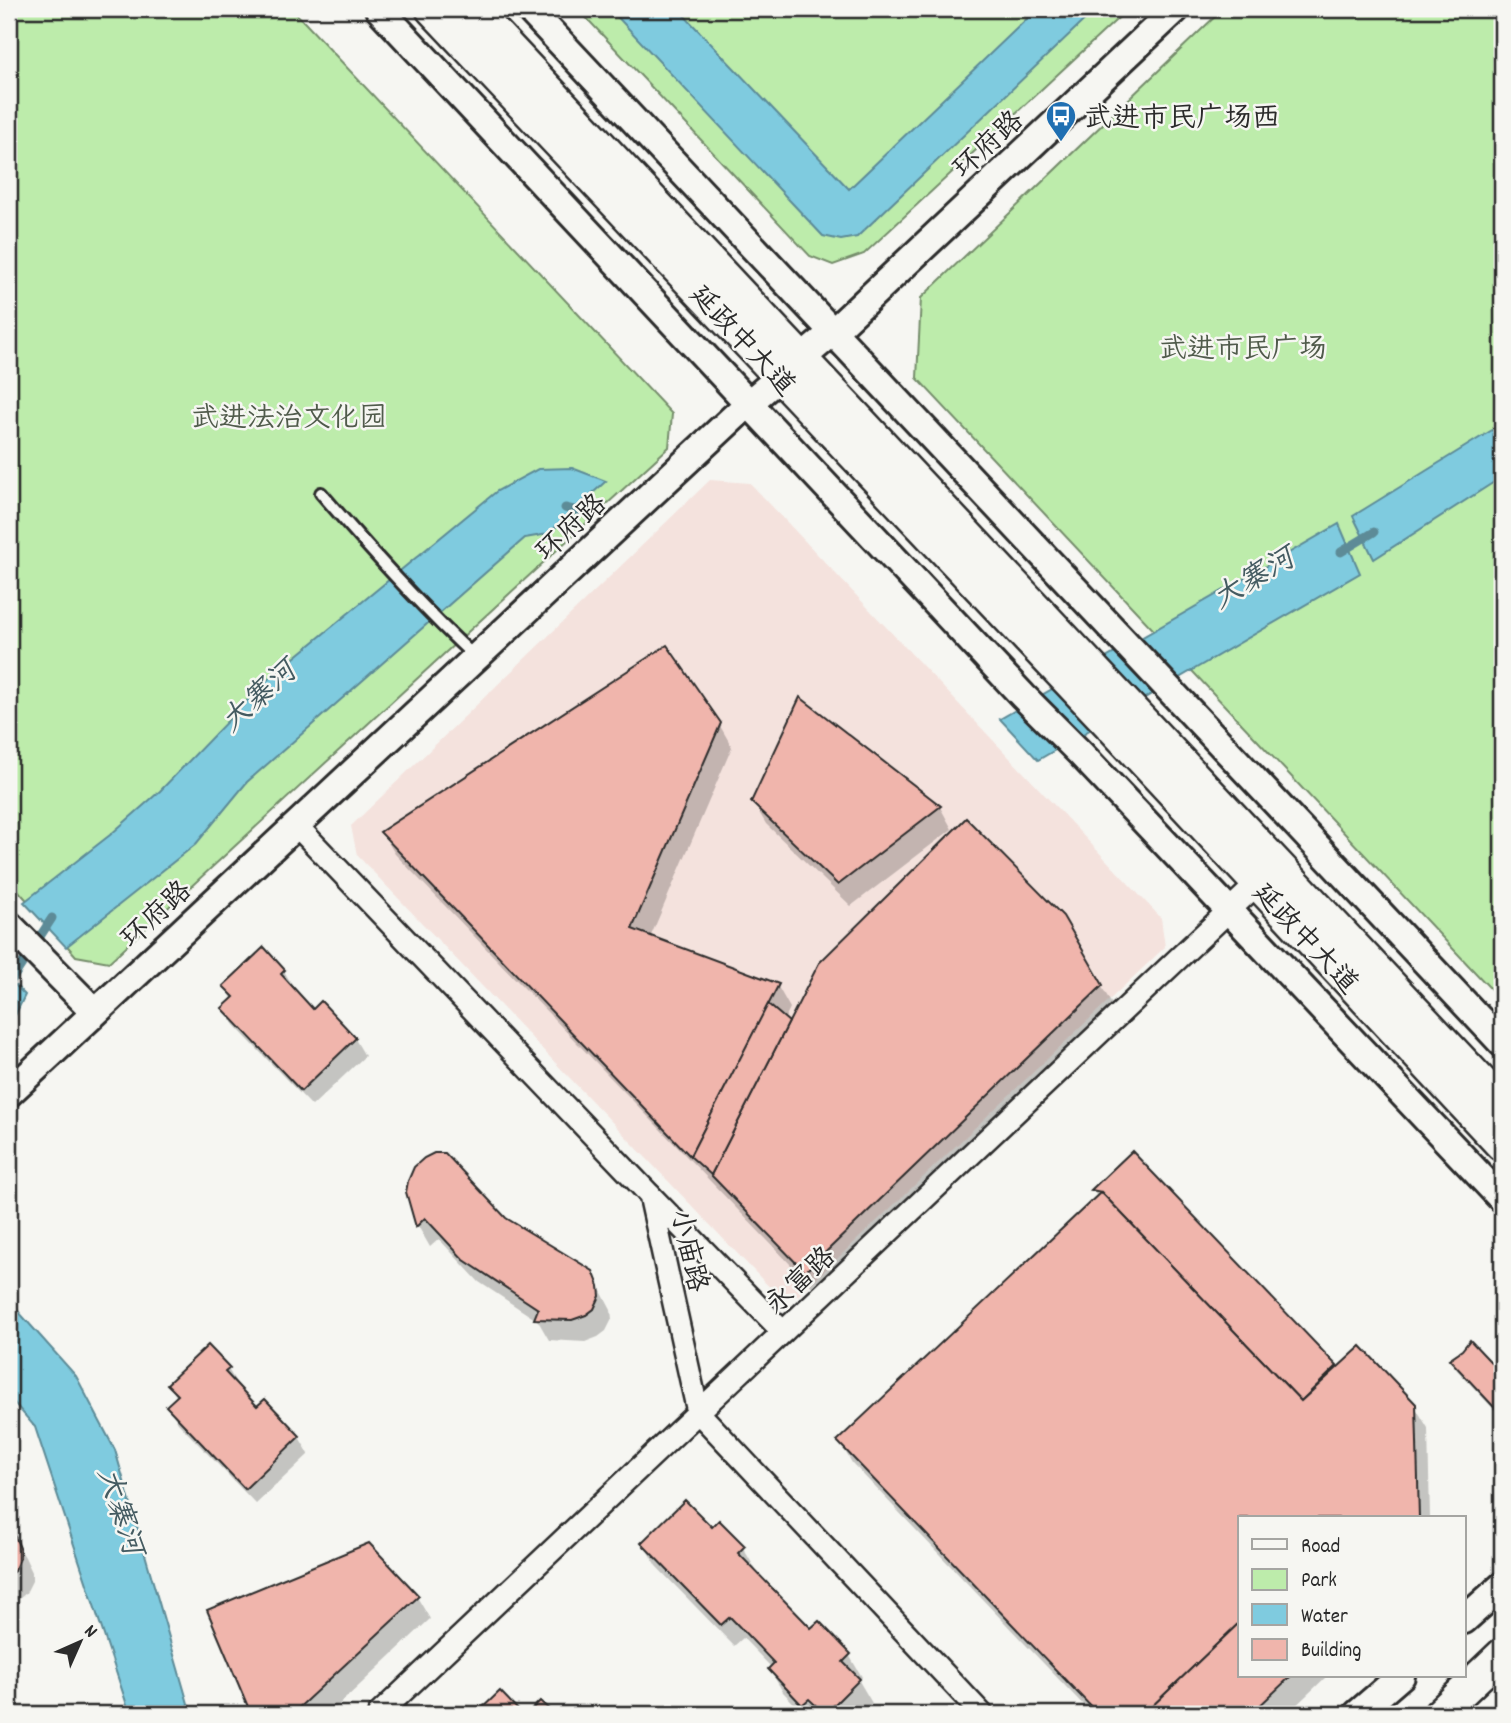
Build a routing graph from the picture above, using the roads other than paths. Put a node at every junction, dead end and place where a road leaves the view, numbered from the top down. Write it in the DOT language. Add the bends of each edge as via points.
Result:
graph roads {
  1 [pos="379,9"];
  2 [pos="433,9"];
  3 [pos="471,9"];
  4 [pos="529,9"];
  5 [pos="1176,9"];
  6 [pos="834,331"];
  7 [pos="790,368"];
  8 [pos="748,403"];
  9 [pos="321,493"];
  10 [pos="475,658"];
  11 [pos="1125,723"];
  12 [pos="296,825"];
  13 [pos="1257,884"];
  14 [pos="1229,911"];
  15 [pos="9,925"];
  16 [pos="95,1012"];
  17 [pos="1502,1043"];
  18 [pos="9,1093"];
  19 [pos="1502,1105"];
  20 [pos="1502,1144"];
  21 [pos="650,1195"];
  22 [pos="1502,1199"];
  23 [pos="783,1332"];
  24 [pos="698,1412"];
  25 [pos="1502,1586"];
  26 [pos="1466,1618"];
  27 [pos="1502,1654"];
  28 [pos="1399,1678"];
  29 [pos="379,1714"];
  30 [pos="982,1714"];
  31 [pos="1357,1714"];
  32 [pos="1439,1714"];
  1 -- 8 [label="street"];
  2 -- 7 [label="main road, 延政中大道"];
  3 -- 7 [label="main road, 延政中大道"];
  4 -- 6 [label="street"];
  5 -- 6 [label="street, 环府路"];
  6 -- 7 [label="street, 环府路"];
  6 -- 17 [label="street"];
  7 -- 8 [label="street, 环府路"];
  7 -- 11 [label="main road, 延政中大道"];
  8 -- 10 [label="street, 环府路"];
  8 -- 14 [label="street"];
  9 -- 10 [label="lane"];
  10 -- 12 [label="street, 环府路"];
  11 -- 13 [label="main road, 延政中大道"];
  11 -- 19 [label="main road, 延政中大道"];
  12 -- 16 [label="street, 环府路"];
  12 -- 21 [label="street, 小庙路"];
  13 -- 14 [label="street, 永富路"];
  13 -- 20 [label="main road, 延政中大道"];
  14 -- 22 [label="street"];
  14 -- 23 [label="street, 永富路"];
  15 -- 16 [label="street"];
  16 -- 18 [label="street, 环府路"];
  21 -- 23 [label="street"];
  21 -- 24 [label="street, 小庙路"];
  23 -- 24 [label="street, 永富路"];
  24 -- 29 [label="street, 永富路"];
  24 -- 30 [label="street"];
  25 -- 26 [label="street"];
  27 -- 32 [label="main road"];
  28 -- 31 [label="street"];
}
